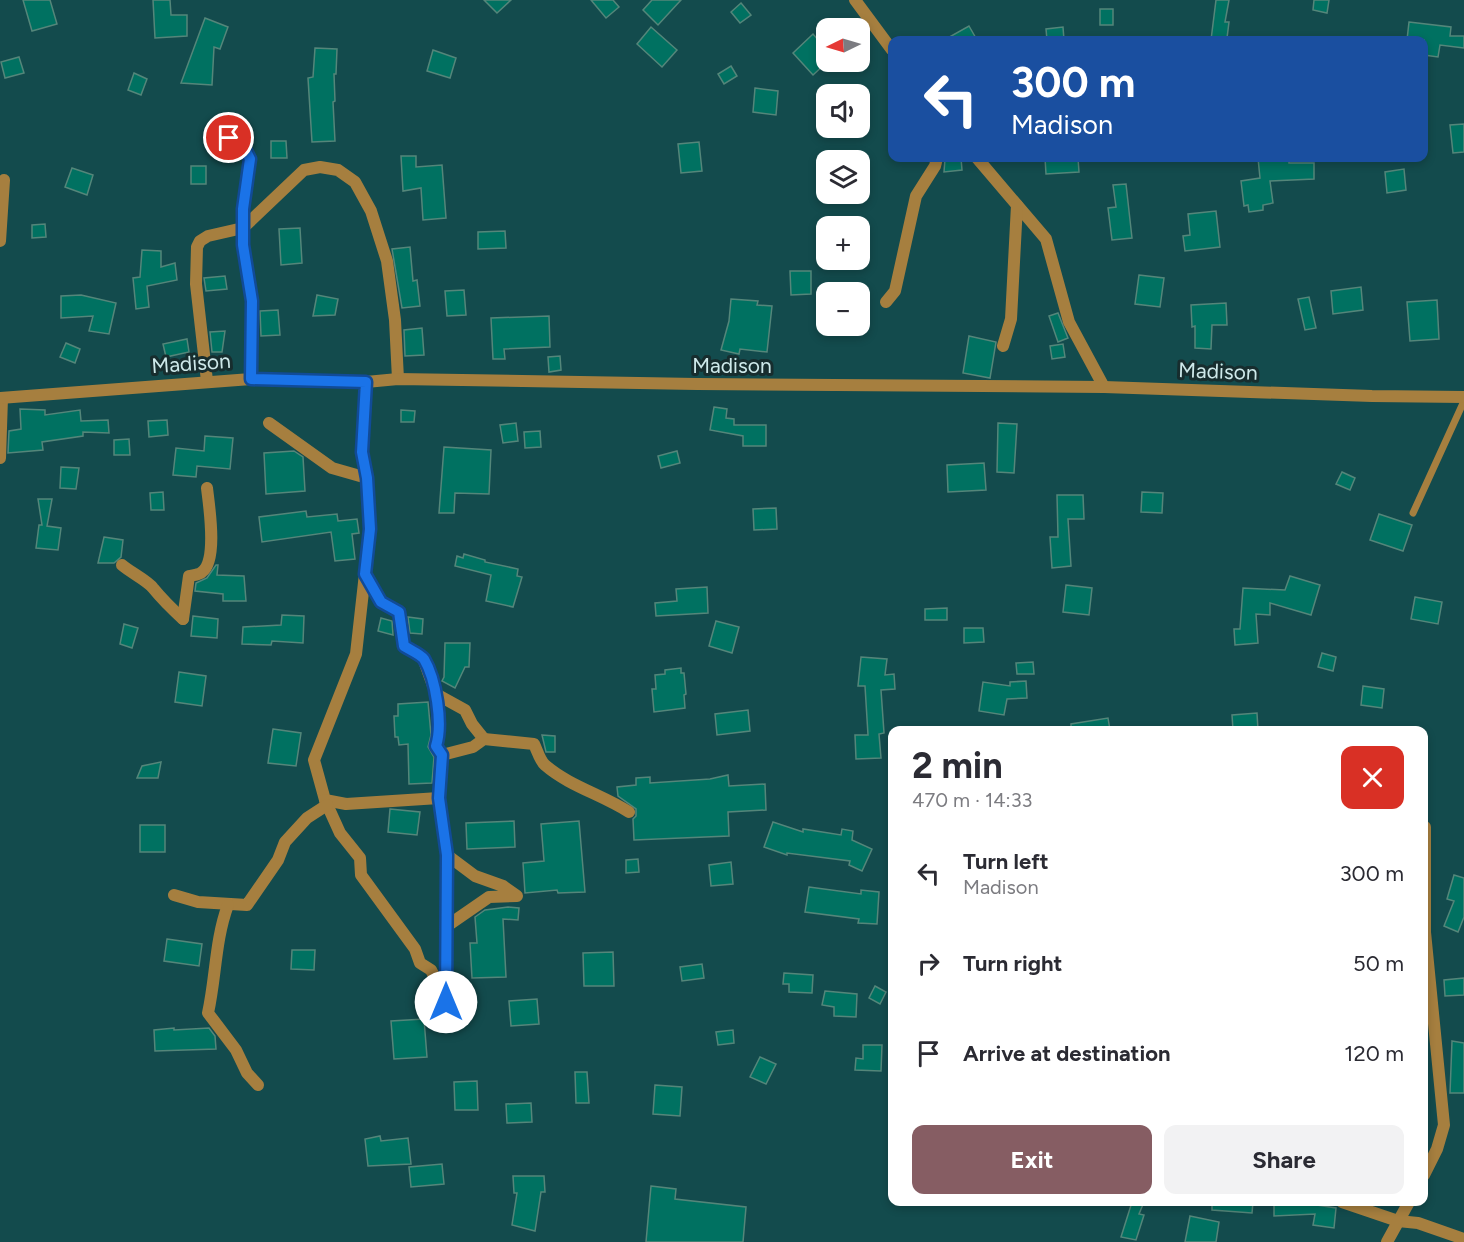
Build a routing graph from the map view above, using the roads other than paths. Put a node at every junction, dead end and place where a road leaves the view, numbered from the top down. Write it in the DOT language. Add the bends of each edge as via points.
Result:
graph roads {
  1 [pos="855,0"];
  2 [pos="888,45"];
  3 [pos="229,138"];
  4 [pos="936,162"];
  5 [pos="980,162"];
  6 [pos="4,180"];
  7 [pos="1017,205"];
  8 [pos="243,228"];
  9 [pos="0,241"];
  10 [pos="886,302"];
  11 [pos="1003,346"];
  12 [pos="251,379"];
  13 [pos="398,379"];
  14 [pos="207,381"];
  15 [pos="366,382"];
  16 [pos="1104,387"];
  17 [pos="1,398"];
  18 [pos="1464,399"];
  19 [pos="268,423"];
  20 [pos="0,458"];
  21 [pos="367,478"];
  22 [pos="207,488"];
  23 [pos="1413,513"];
  24 [pos="122,565"];
  25 [pos="365,574"];
  26 [pos="436,694"];
  27 [pos="484,739"];
  28 [pos="442,755"];
  29 [pos="439,798"];
  30 [pos="326,802"];
  31 [pos="629,812"];
  32 [pos="447,855"];
  33 [pos="174,896"];
  34 [pos="228,905"];
  35 [pos="447,926"];
  36 [pos="1428,962"];
  37 [pos="258,1085"];
  38 [pos="1428,1167"];
  39 [pos="1354,1206"];
  40 [pos="1407,1206"];
  41 [pos="1398,1221"];
  42 [pos="1464,1239"];
  43 [pos="1387,1242"];
  1 -- 2 [label="street"];
  3 -- 8 [label="street" via="244,147 250,159"];
  4 -- 10 [label="street" via="916,196 895,291"];
  5 -- 7 [label="street"];
  6 -- 9 [label="street"];
  7 -- 11 [label="street" via="1011,319"];
  7 -- 16 [label="street" via="1046,239 1069,322"];
  8 -- 12 [label="street" via="252,301"];
  8 -- 13 [label="street" via="304,170 320,167 338,171 355,182 370,211 387,261"];
  8 -- 14 [label="street" via="208,236 197,247 196,284"];
  12 -- 14 [label="street, Madison"];
  12 -- 15 [label="street, Madison"];
  13 -- 15 [label="street, Madison"];
  13 -- 16 [label="street, Madison"];
  14 -- 17 [label="street, Madison"];
  15 -- 21 [label="street" via="362,452"];
  16 -- 18 [label="street, Madison"];
  17 -- 20 [label="street"];
  18 -- 23 [label="lane"];
  19 -- 21 [label="street" via="332,468"];
  21 -- 25 [label="street" via="370,529"];
  22 -- 24 [label="street" via="211,550 208,566 201,574 189,576 183,620 153,587"];
  25 -- 26 [label="street" via="381,602 399,612 404,646 423,658"];
  25 -- 30 [label="street" via="356,654 314,760"];
  26 -- 27 [label="street" via="465,710"];
  26 -- 28 [label="street" via="436,746"];
  27 -- 28 [label="street" via="473,747"];
  27 -- 31 [label="street" via="534,744 543,764"];
  28 -- 29 [label="street"];
  29 -- 30 [label="street"];
  29 -- 32 [label="street"];
  30 -- 34 [label="street" via="285,842 278,860 248,905"];
  30 -- 35 [label="street" via="340,833 360,858 362,875 415,949 420,963 431,970 446,1002"];
  32 -- 35 [label="street"];
  32 -- 35 [label="street" via="476,876 503,886 517,897 489,897"];
  33 -- 34 [label="street"];
  34 -- 37 [label="street" via="218,930 208,1013"];
  36 -- 38 [label="street" via="1444,1125"];
  39 -- 41 [label="street"];
  40 -- 41 [label="street"];
  41 -- 42 [label="street" via="1418,1223"];
  41 -- 43 [label="street"];
}
